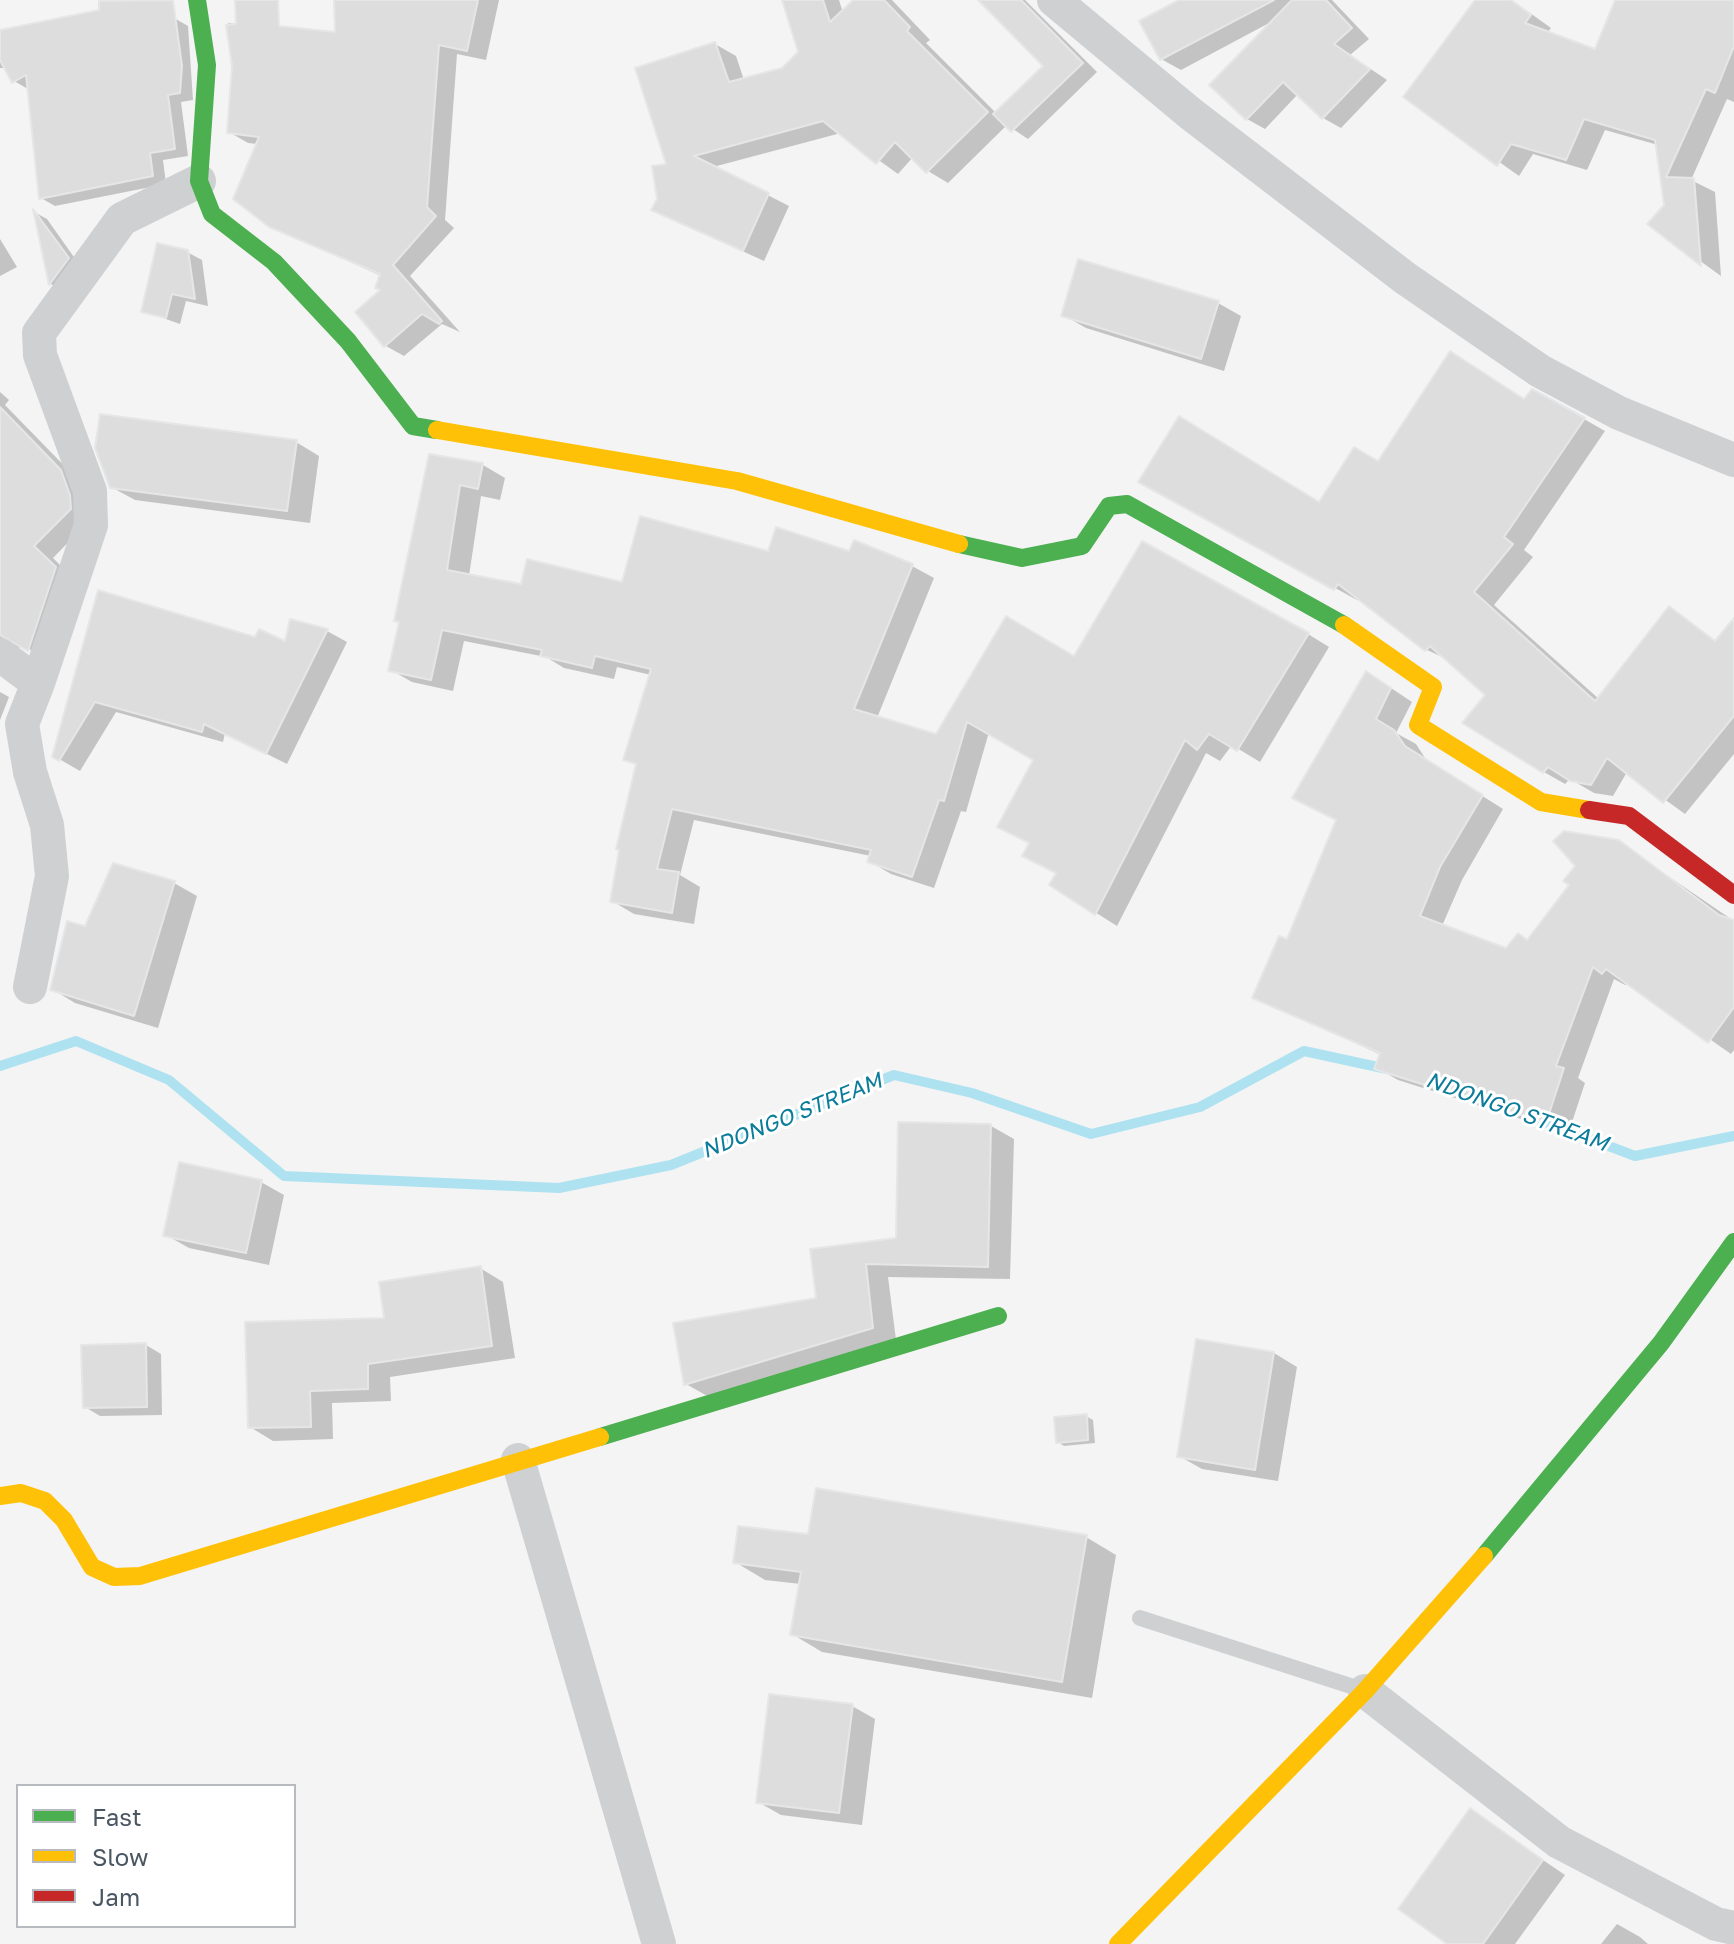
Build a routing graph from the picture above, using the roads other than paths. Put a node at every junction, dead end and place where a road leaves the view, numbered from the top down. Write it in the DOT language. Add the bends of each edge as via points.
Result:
graph roads {
  1 [pos="197,0"];
  2 [pos="1054,0"];
  3 [pos="199,181"];
  4 [pos="1734,460"];
  5 [pos="0,655"];
  6 [pos="38,683"];
  7 [pos="1734,895"];
  8 [pos="30,987"];
  9 [pos="1734,1242"];
  10 [pos="998,1316"];
  11 [pos="518,1460"];
  12 [pos="0,1496"];
  13 [pos="1140,1618"];
  14 [pos="1365,1691"];
  15 [pos="1734,1928"];
  16 [pos="659,1944"];
  17 [pos="1118,1944"];
  1 -- 3 [label="street" via="207,65"];
  2 -- 4 [label="street" via="1191,114 1405,278 1540,371 1619,413"];
  3 -- 6 [label="street" via="122,219 39,333 40,355 90,491 91,525"];
  3 -- 7 [label="street" via="212,214 274,262 348,341 413,426 737,481 1022,558 1082,546 1109,506 1127,504 1332,617 1433,687 1418,725 1541,802 1629,816"];
  5 -- 6 [label="street"];
  6 -- 8 [label="street" via="22,724 47,825 52,876"];
  9 -- 14 [label="street" via="1661,1343"];
  10 -- 11 [label="street"];
  11 -- 12 [label="street" via="140,1576 114,1577 92,1567 64,1520 45,1501 21,1493"];
  11 -- 16 [label="street"];
  13 -- 14 [label="lane"];
  14 -- 15 [label="street" via="1559,1842 1716,1924"];
  14 -- 17 [label="street"];
}
